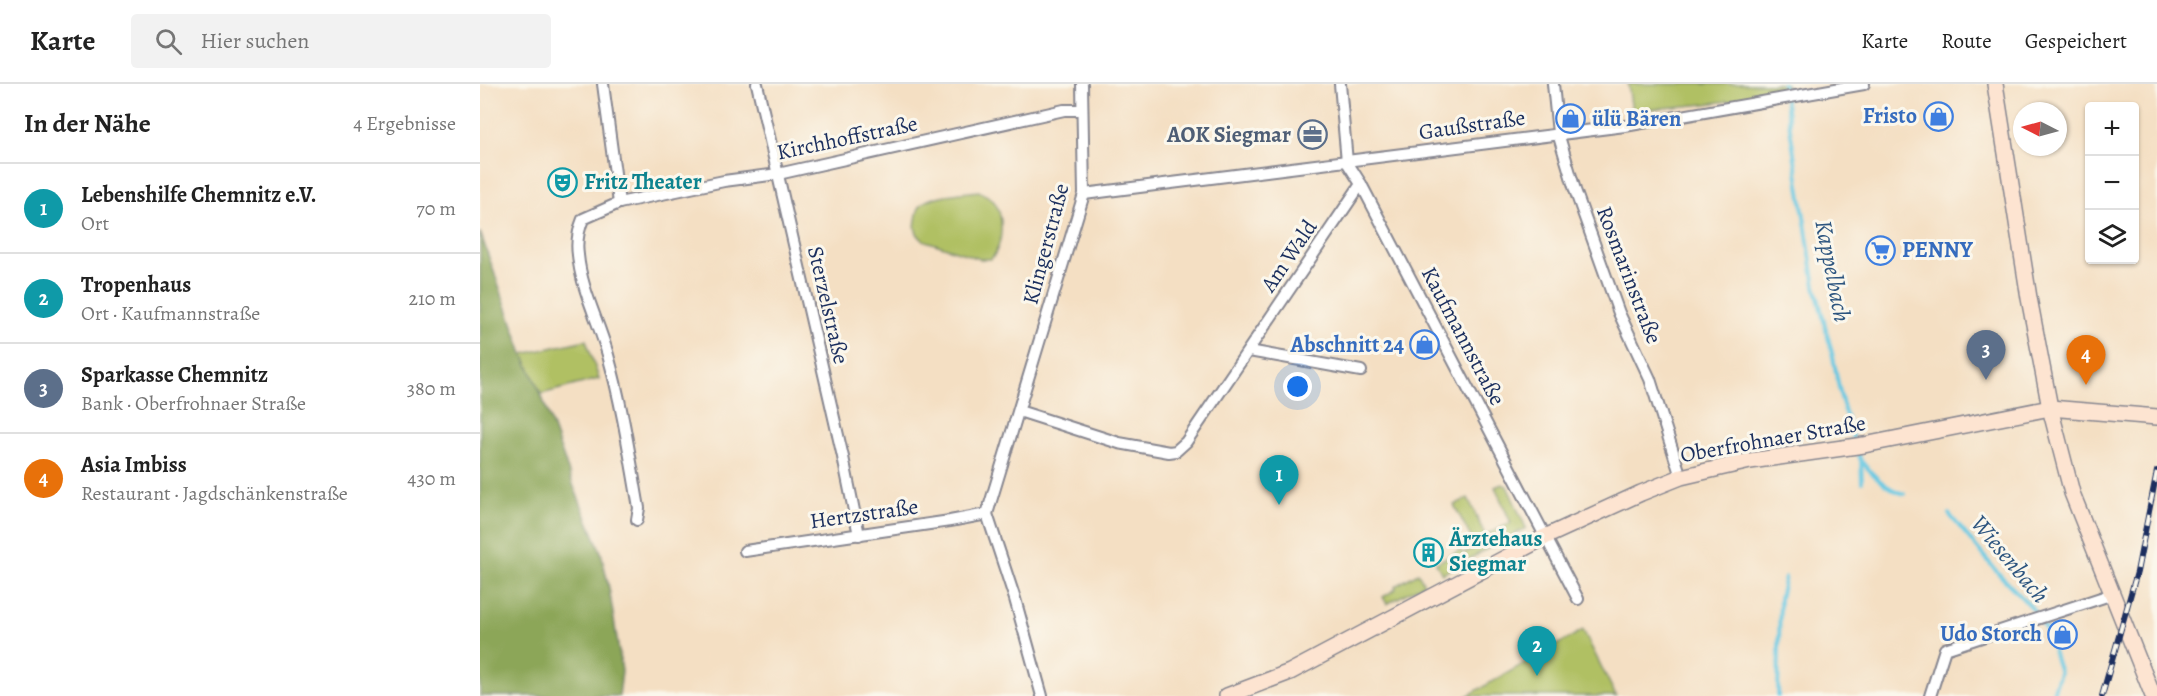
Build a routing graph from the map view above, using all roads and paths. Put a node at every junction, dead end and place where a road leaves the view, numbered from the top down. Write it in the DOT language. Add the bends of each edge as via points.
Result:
graph roads {
  1 [pos="603,84"];
  2 [pos="757,84"];
  3 [pos="1082,84"];
  4 [pos="1340,84"];
  5 [pos="1553,84"];
  6 [pos="1864,84"];
  7 [pos="1995,84"];
  8 [pos="1082,110"];
  9 [pos="1558,133"];
  10 [pos="1347,162"];
  11 [pos="778,174"];
  12 [pos="1361,184"];
  13 [pos="1084,194"];
  14 [pos="619,203"];
  15 [pos="1249,351"];
  16 [pos="1361,371"];
  17 [pos="2050,408"];
  18 [pos="1019,411"];
  19 [pos="2157,417"];
  20 [pos="1682,477"];
  21 [pos="987,514"];
  22 [pos="637,520"];
  23 [pos="859,535"];
  24 [pos="1545,537"];
  25 [pos="745,551"];
  26 [pos="2113,594"];
  27 [pos="1578,599"];
  28 [pos="1042,696"];
  29 [pos="1227,696"];
  30 [pos="1930,696"];
  31 [pos="2153,696"];
  1 -- 14 [label="street"];
  2 -- 11 [label="street, Sterzelstraße"];
  3 -- 8 [label="street, Klingerstraße"];
  4 -- 10 [label="street, Kaufmannstraße"];
  5 -- 9 [label="street, Rosmarinstraße"];
  6 -- 9 [label="street, Gaußstraße" via="1625,126"];
  7 -- 17 [label="main road"];
  8 -- 11 [label="street, Kirchhoffstraße" via="1064,110"];
  8 -- 13 [label="street, Klingerstraße"];
  9 -- 10 [label="street, Gaußstraße"];
  9 -- 20 [label="street, Rosmarinstraße" via="1619,313 1650,380"];
  10 -- 12 [label="street, Kaufmannstraße"];
  10 -- 13 [label="street, Gaußstraße"];
  11 -- 14 [label="street, Kirchhoffstraße"];
  11 -- 23 [label="street, Sterzelstraße"];
  12 -- 15 [label="street, Am Wald"];
  12 -- 24 [label="street, Kaufmannstraße"];
  13 -- 18 [label="street, Klingerstraße"];
  14 -- 22 [label="street, Kirchhoffstraße" via="583,219 577,233 578,255 582,279 608,355 639,508"];
  15 -- 16 [label="street"];
  15 -- 18 [label="street, Am Wald" via="1176,451 1119,443"];
  17 -- 19 [label="main road, Oberfrohnaer Straße"];
  17 -- 20 [label="main road, Oberfrohnaer Straße" via="1858,446 1750,461"];
  17 -- 26 [label="main road" via="2072,493"];
  18 -- 21 [label="street, Klingerstraße"];
  20 -- 24 [label="main road, Oberfrohnaer Straße"];
  21 -- 23 [label="street, Hertzstraße"];
  21 -- 28 [label="street"];
  23 -- 25 [label="street, Hertzstraße"];
  24 -- 27 [label="street, Kaufmannstraße"];
  24 -- 29 [label="main road, Oberfrohnaer Straße" via="1290,672"];
  26 -- 30 [label="street" via="1945,649"];
  26 -- 31 [label="main road"];
}
